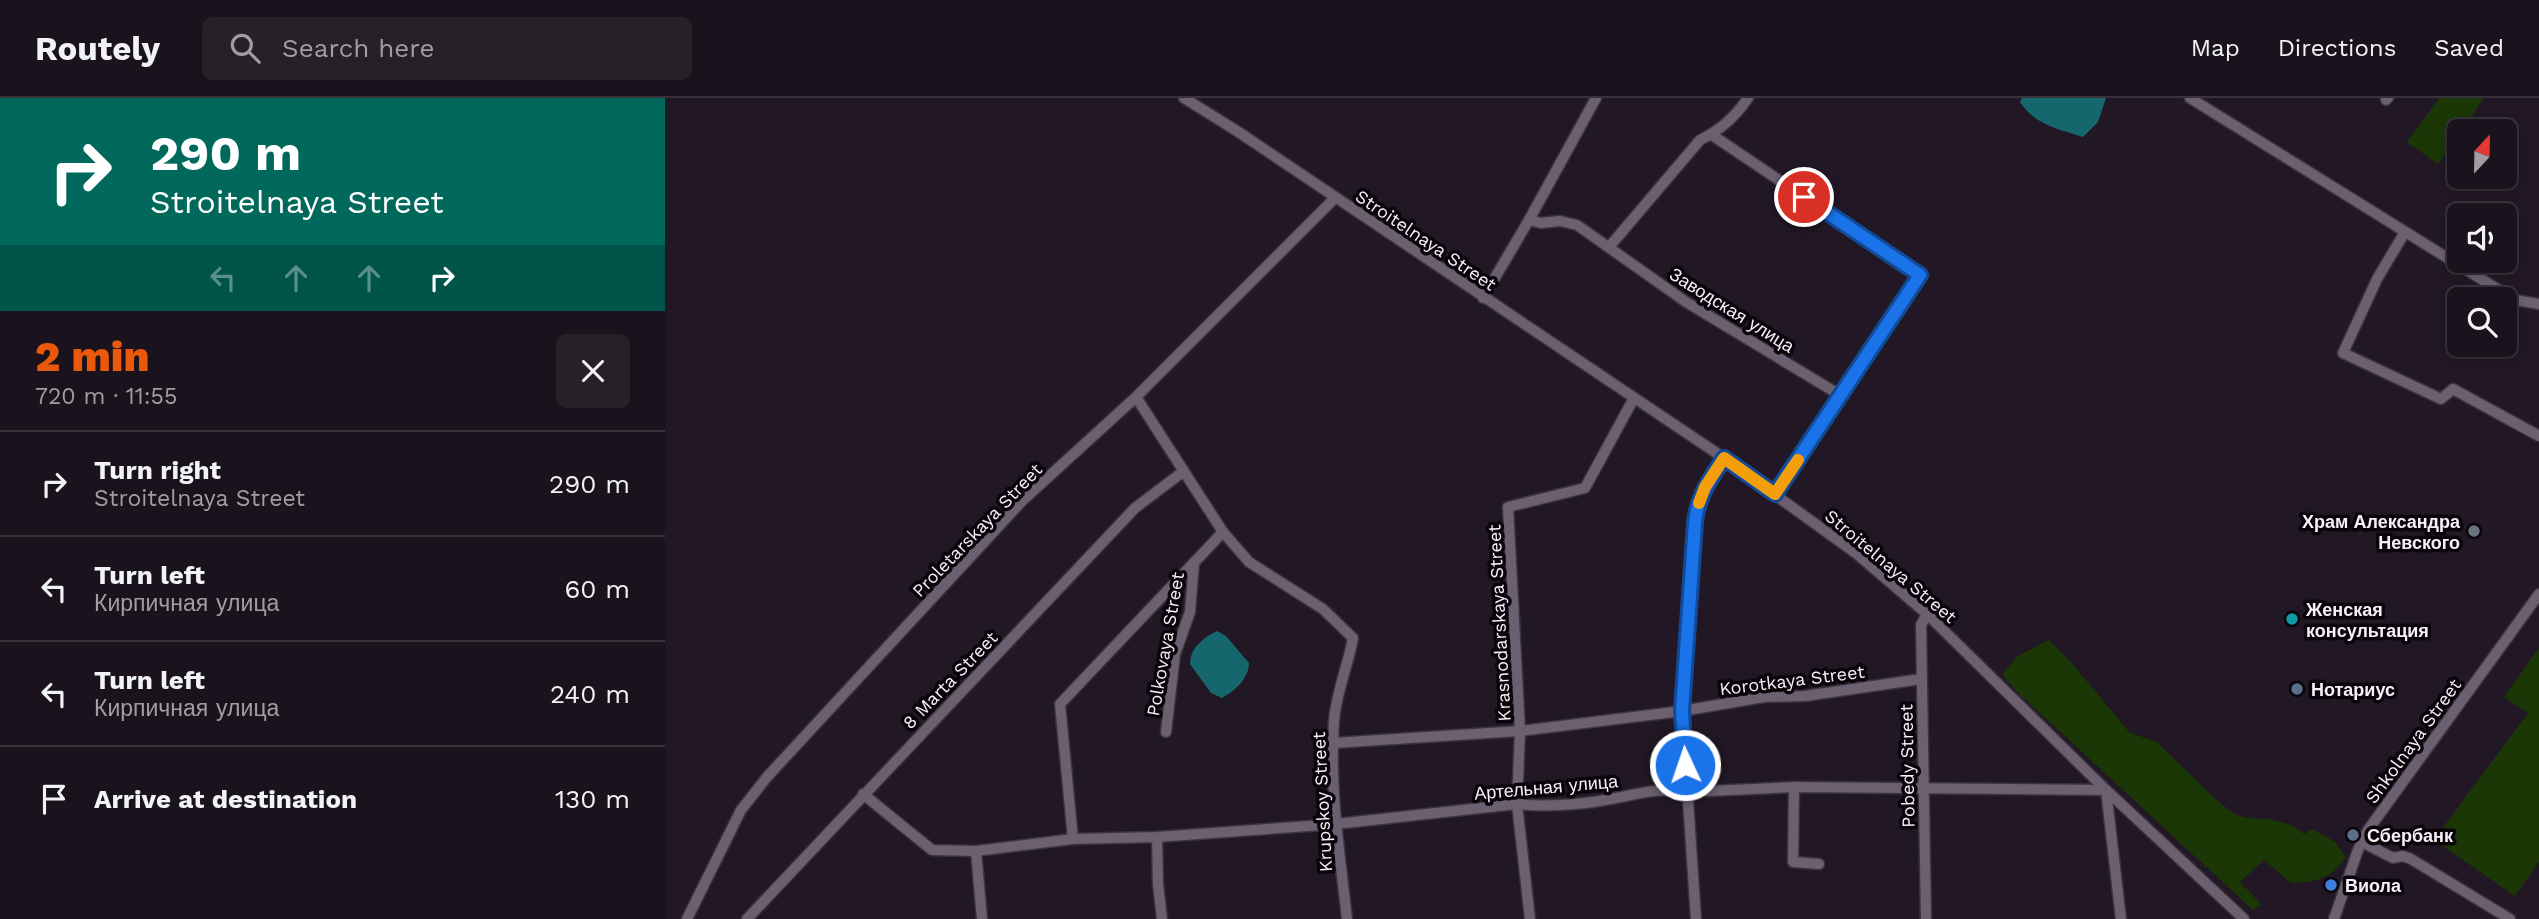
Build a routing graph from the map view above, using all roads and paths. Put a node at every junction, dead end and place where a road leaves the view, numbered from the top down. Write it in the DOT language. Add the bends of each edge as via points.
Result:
graph roads {
  1 [pos="1184,98"];
  2 [pos="1596,98"];
  3 [pos="1748,98"];
  4 [pos="2190,98"];
  5 [pos="1712,135"];
  6 [pos="1335,198"];
  7 [pos="1529,220"];
  8 [pos="2405,232"];
  9 [pos="1610,246"];
  10 [pos="1483,298"];
  11 [pos="2537,300"];
  12 [pos="1840,395"];
  13 [pos="1136,397"];
  14 [pos="1634,398"];
  15 [pos="2539,436"];
  16 [pos="1724,458"];
  17 [pos="1184,471"];
  18 [pos="1775,494"];
  19 [pos="1223,532"];
  20 [pos="1194,562"];
  21 [pos="2539,594"];
  22 [pos="1927,614"];
  23 [pos="1921,679"];
  24 [pos="1682,710"];
  25 [pos="1520,731"];
  26 [pos="1166,732"];
  27 [pos="1333,743"];
  28 [pos="1794,787"];
  29 [pos="1923,788"];
  30 [pos="2106,790"];
  31 [pos="1687,792"];
  32 [pos="863,794"];
  33 [pos="1517,804"];
  34 [pos="1336,824"];
  35 [pos="1157,838"];
  36 [pos="1073,839"];
  37 [pos="2362,842"];
  38 [pos="976,851"];
  39 [pos="1819,864"];
  40 [pos="687,919"];
  41 [pos="747,919"];
  42 [pos="982,919"];
  43 [pos="1162,919"];
  44 [pos="1347,919"];
  45 [pos="1530,919"];
  46 [pos="1696,919"];
  47 [pos="1926,919"];
  48 [pos="2121,919"];
  49 [pos="2243,919"];
  50 [pos="2334,919"];
  51 [pos="2510,919"];
  1 -- 6 [label="street, Stroitelnaya Street"];
  2 -- 7 [label="street"];
  3 -- 5 [label="street"];
  4 -- 8 [label="street"];
  5 -- 9 [label="street" via="1700,140"];
  5 -- 12 [label="street" via="1920,275"];
  6 -- 10 [label="street, Stroitelnaya Street"];
  6 -- 13 [label="street, Proletarskaya Street"];
  7 -- 9 [label="street, Заводская улица" via="1577,225"];
  7 -- 10 [label="street"];
  8 -- 11 [label="street" via="2515,300"];
  8 -- 15 [label="street" via="2343,353 2441,400 2453,389"];
  9 -- 12 [label="street, Заводская улица" via="1686,302"];
  10 -- 14 [label="street, Stroitelnaya Street"];
  12 -- 18 [label="street"];
  13 -- 17 [label="street, Krupskoy Street"];
  13 -- 40 [label="street, Proletarskaya Street" via="1023,501 767,777 741,810"];
  14 -- 16 [label="street, Stroitelnaya Street"];
  14 -- 25 [label="street, Krasnodarskaya Street" via="1585,488 1508,506"];
  16 -- 18 [label="street, Stroitelnaya Street"];
  16 -- 24 [label="street" via="1696,511"];
  17 -- 19 [label="street, Krupskoy Street"];
  17 -- 32 [label="street, 8 Marta Street" via="1135,508"];
  18 -- 22 [label="street, Stroitelnaya Street" via="1857,554"];
  19 -- 20 [label="street"];
  19 -- 27 [label="street, Krupskoy Street" via="1249,562 1323,609 1353,638 1338,696"];
  20 -- 26 [label="street, Polkovaya Street" via="1190,612 1175,654"];
  20 -- 36 [label="street" via="1060,704"];
  21 -- 37 [label="street, Shkolnaya Street"];
  22 -- 23 [label="street, Pobedy Street" via="1920,625"];
  22 -- 30 [label="street, Stroitelnaya Street"];
  23 -- 24 [label="street, Korotkaya Street"];
  23 -- 29 [label="street, Pobedy Street"];
  24 -- 25 [label="street, Korotkaya Street"];
  24 -- 31 [label="street"];
  25 -- 27 [label="street, Korotkaya Street"];
  25 -- 33 [label="street, Krasnodarskaya Street"];
  27 -- 34 [label="street, Krupskoy Street"];
  28 -- 29 [label="street, Артельная улица"];
  28 -- 31 [label="street, Артельная улица"];
  28 -- 39 [label="street" via="1793,862"];
  29 -- 30 [label="street, Артельная улица"];
  29 -- 47 [label="street, Pobedy Street"];
  30 -- 48 [label="street"];
  30 -- 49 [label="street, Stroitelnaya Street"];
  31 -- 33 [label="street, Артельная улица" via="1677,789 1604,801"];
  31 -- 46 [label="street"];
  32 -- 38 [label="street, Артельная улица" via="932,850"];
  32 -- 41 [label="street, 8 Marta Street"];
  33 -- 34 [label="street, Артельная улица"];
  33 -- 45 [label="street, Krasnodarskaya Street"];
  34 -- 35 [label="street, Артельная улица"];
  34 -- 44 [label="street, Krupskoy Street"];
  35 -- 36 [label="street, Артельная улица"];
  35 -- 43 [label="street"];
  36 -- 38 [label="street, Артельная улица"];
  37 -- 50 [label="street, Shkolnaya Street"];
  37 -- 51 [label="street" via="2393,858 2411,859"];
  38 -- 42 [label="street"];
}
